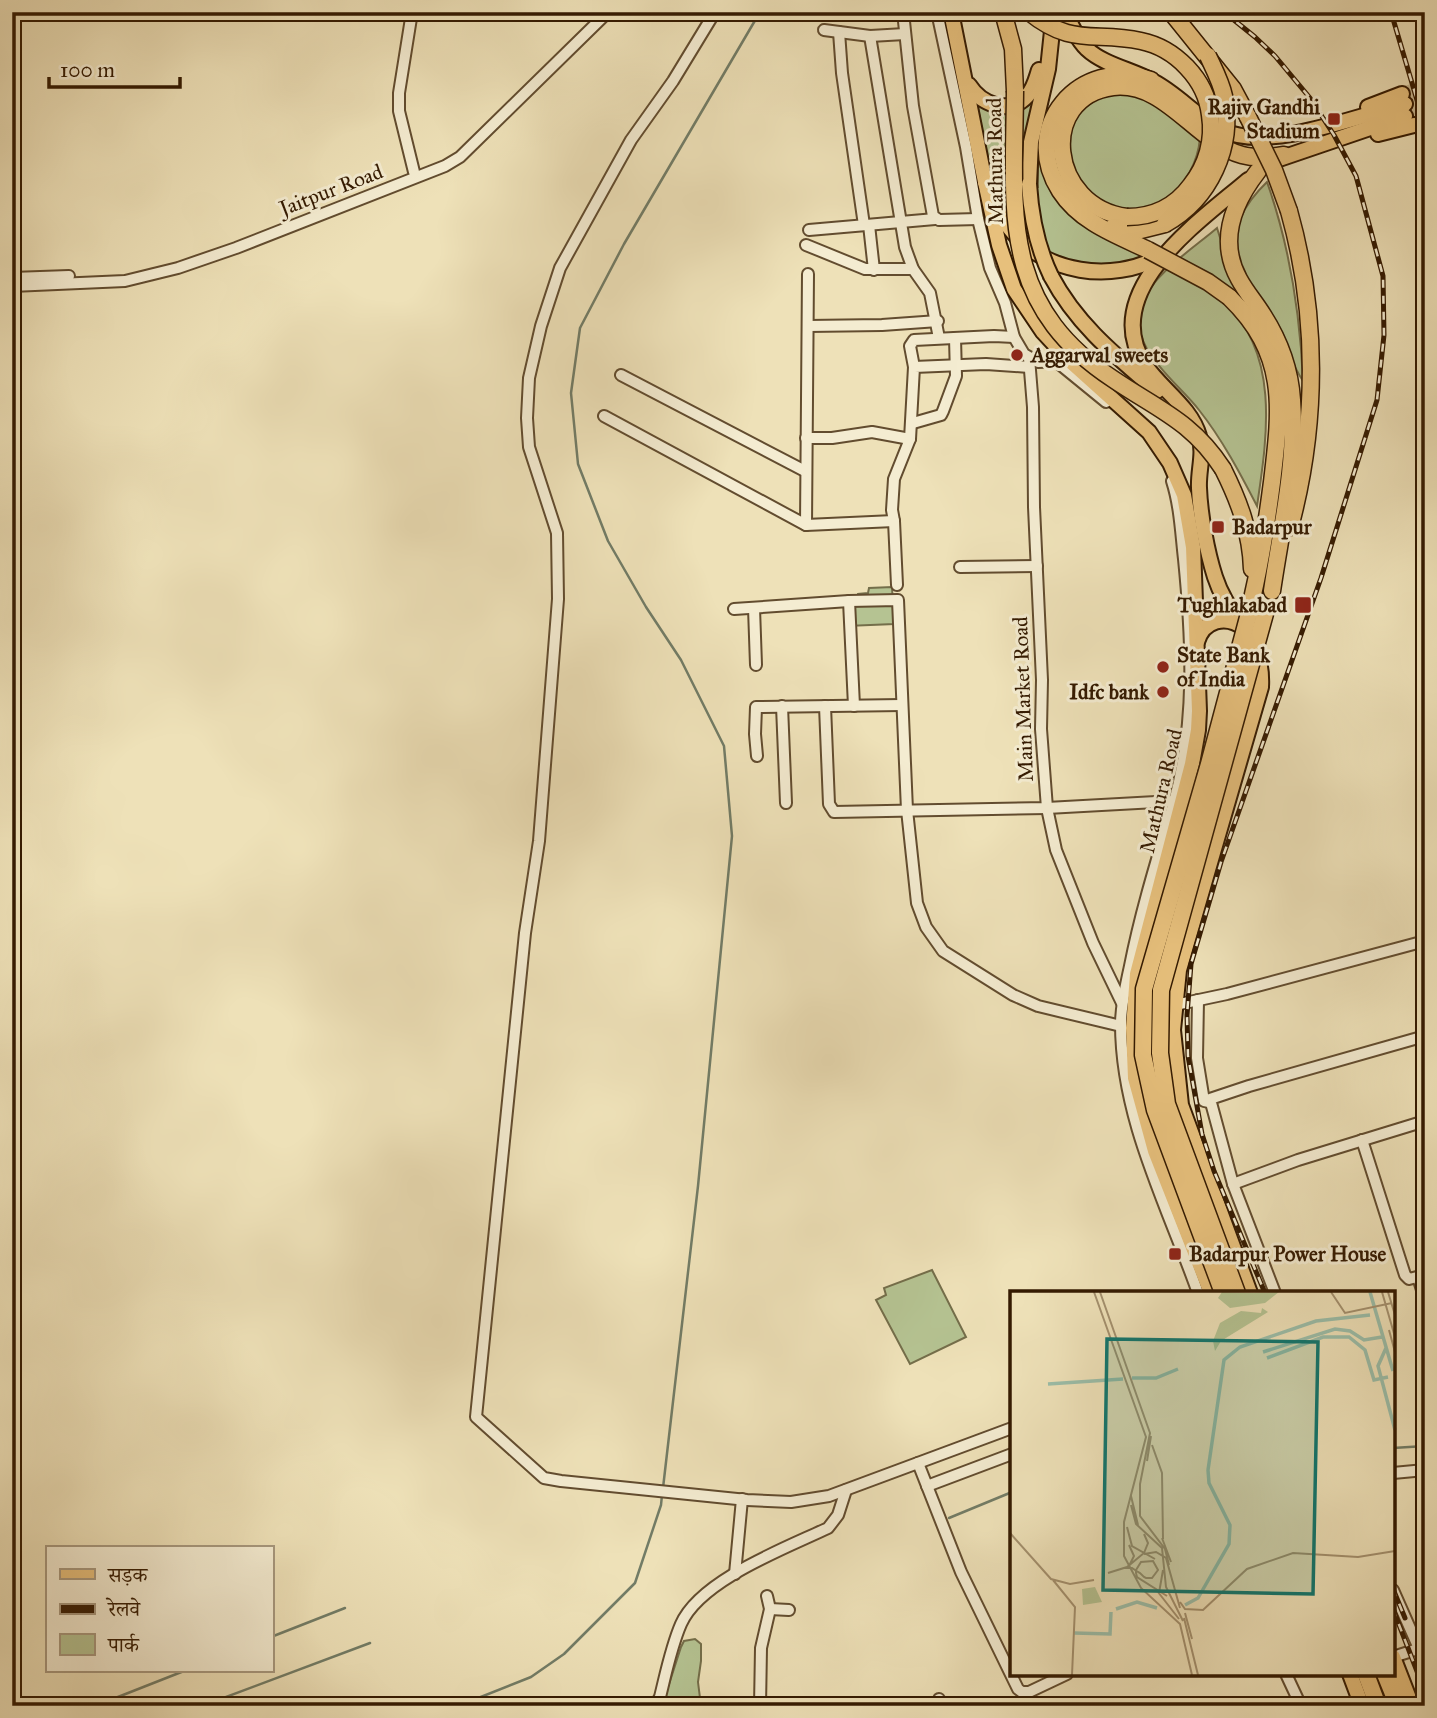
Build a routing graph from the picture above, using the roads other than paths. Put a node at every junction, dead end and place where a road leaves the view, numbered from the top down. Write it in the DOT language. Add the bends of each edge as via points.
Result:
graph roads {
  1 [pos="412,12"];
  2 [pos="598,12"];
  3 [pos="608,12"];
  4 [pos="715,12"];
  5 [pos="903,12"];
  6 [pos="937,12"];
  7 [pos="1003,12"];
  8 [pos="1029,12"];
  9 [pos="1054,12"];
  10 [pos="1065,12"];
  11 [pos="1171,12"];
  12 [pos="951,14"];
  13 [pos="824,30"];
  14 [pos="839,32"];
  15 [pos="1052,32"];
  16 [pos="905,34"];
  17 [pos="870,36"];
  18 [pos="1208,56"];
  19 [pos="966,80"];
  20 [pos="1153,88"];
  21 [pos="1343,128"];
  22 [pos="1310,129"];
  23 [pos="1321,143"];
  24 [pos="1284,155"];
  25 [pos="1258,171"];
  26 [pos="414,172"];
  27 [pos="985,182"];
  28 [pos="935,219"];
  29 [pos="978,219"];
  30 [pos="1087,219"];
  31 [pos="900,222"];
  32 [pos="867,225"];
  33 [pos="809,230"];
  34 [pos="806,245"];
  35 [pos="1171,248"];
  36 [pos="913,269"];
  37 [pos="874,270"];
  38 [pos="808,274"];
  39 [pos="12,278"];
  40 [pos="12,286"];
  41 [pos="938,321"];
  42 [pos="808,326"];
  43 [pos="1014,337"];
  44 [pos="939,338"];
  45 [pos="955,338"];
  46 [pos="1063,361"];
  47 [pos="1029,362"];
  48 [pos="956,364"];
  49 [pos="914,367"];
  50 [pos="621,375"];
  51 [pos="1181,407"];
  52 [pos="604,416"];
  53 [pos="912,423"];
  54 [pos="806,438"];
  55 [pos="910,439"];
  56 [pos="806,471"];
  57 [pos="894,521"];
  58 [pos="806,525"];
  59 [pos="1037,566"];
  60 [pos="960,568"];
  61 [pos="897,585"];
  62 [pos="1272,591"];
  63 [pos="1252,599"];
  64 [pos="849,601"];
  65 [pos="754,608"];
  66 [pos="734,609"];
  67 [pos="1248,633"];
  68 [pos="1196,647"];
  69 [pos="756,665"];
  70 [pos="902,705"];
  71 [pos="782,706"];
  72 [pos="825,706"];
  73 [pos="854,706"];
  74 [pos="1198,730"];
  75 [pos="1246,740"];
  76 [pos="757,756"];
  77 [pos="1174,801"];
  78 [pos="786,803"];
  79 [pos="1046,808"];
  80 [pos="907,810"];
  81 [pos="1425,941"];
  82 [pos="1198,1000"];
  83 [pos="1122,1003"];
  84 [pos="1175,1005"];
  85 [pos="1127,1023"];
  86 [pos="1425,1036"];
  87 [pos="1209,1102"];
  88 [pos="1425,1121"];
  89 [pos="1363,1140"];
  90 [pos="1233,1184"];
  91 [pos="1260,1254"];
  92 [pos="1238,1260"];
  93 [pos="1196,1270"];
  94 [pos="1421,1276"];
  95 [pos="1198,1291"];
  96 [pos="1210,1291"];
  97 [pos="1222,1291"];
  98 [pos="1236,1291"];
  99 [pos="1249,1291"];
  100 [pos="1274,1291"];
  101 [pos="1425,1300"];
  102 [pos="1010,1429"];
  103 [pos="1010,1455"];
  104 [pos="918,1463"];
  105 [pos="1425,1470"];
  106 [pos="1395,1473"];
  107 [pos="928,1486"];
  108 [pos="846,1490"];
  109 [pos="741,1499"];
  110 [pos="735,1574"];
  111 [pos="1395,1594"];
  112 [pos="767,1596"];
  113 [pos="770,1609"];
  114 [pos="789,1609"];
  115 [pos="1422,1648"];
  116 [pos="1395,1656"];
  117 [pos="1395,1662"];
  118 [pos="1425,1662"];
  119 [pos="1010,1673"];
  120 [pos="1012,1676"];
  121 [pos="1063,1676"];
  122 [pos="1287,1676"];
  123 [pos="1351,1676"];
  124 [pos="1367,1676"];
  125 [pos="1386,1676"];
  126 [pos="655,1706"];
  127 [pos="760,1706"];
  128 [pos="1301,1706"];
  129 [pos="1362,1706"];
  130 [pos="1378,1706"];
  131 [pos="1398,1706"];
  132 [pos="1412,1706"];
  1 -- 26 [label="street" via="399,111"];
  2 -- 26 [label="street, Jaitpur Road" via="461,148"];
  3 -- 40 [label="street, Jaitpur Road" via="460,157 445,166 166,272 125,281"];
  4 -- 109 [label="street" via="631,140 560,268 529,378 529,447 557,533 558,598 539,841 525,933 475,1410 480,1422 544,1478"];
  5 -- 16 [label="street"];
  6 -- 29 [label="street"];
  7 -- 63 [label="highway, Mathura Road, bridge" via="1015,65 1015,221 1031,286 1051,323 1072,347 1115,381 1175,416 1217,459 1248,530"];
  8 -- 20 [label="highway, bridge" via="1065,33 1141,41 1166,51 1193,74 1208,103 1207,155 1197,178 1164,210 1140,217 1114,216 1087,201 1067,177 1062,156 1066,125 1084,99 1103,90"];
  9 -- 15 [label="main road"];
  10 -- 20 [label="main road" via="1091,53"];
  11 -- 18 [label="highway"];
  12 -- 19 [label="main road"];
  13 -- 14 [label="street"];
  14 -- 17 [label="street"];
  14 -- 32 [label="street"];
  15 -- 19 [label="main road" via="1034,87 1018,103 989,104"];
  15 -- 51 [label="main road, bridge" via="1031,142 1029,184 1040,248 1068,306 1092,334"];
  16 -- 17 [label="street"];
  16 -- 28 [label="street" via="919,146"];
  17 -- 31 [label="street"];
  18 -- 30 [label="highway, bridge" via="1224,97 1226,122 1221,156 1203,191 1176,218 1156,228 1128,231"];
  18 -- 62 [label="highway, bridge" via="1233,89 1274,170 1297,238 1305,283 1312,358 1308,433 1295,506"];
  19 -- 27 [label="main road"];
  20 -- 22 [label="main road" via="1234,135 1254,138"];
  20 -- 24 [label="highway" via="1194,127 1231,151 1250,157"];
  20 -- 30 [label="highway" via="1127,74 1092,79 1073,91 1058,109 1050,130 1048,158 1056,183"];
  21 -- 21 [label="main road" via="1356,139 1407,110"];
  21 -- 22 [label="main road"];
  21 -- 23 [label="main road"];
  22 -- 23 [label="main road"];
  23 -- 24 [label="main road"];
  24 -- 25 [label="main road"];
  25 -- 35 [label="main road"];
  25 -- 62 [label="highway" via="1238,199 1228,237 1233,268 1272,331 1290,382 1290,467"];
  26 -- 39 [label="street, Jaitpur Road" via="204,254 147,270"];
  27 -- 35 [label="main road" via="1021,241 1069,267 1129,270"];
  27 -- 46 [label="main road, Mathura Road" via="1014,289"];
  28 -- 29 [label="street"];
  28 -- 31 [label="street"];
  29 -- 43 [label="street" via="985,255"];
  30 -- 63 [label="highway, bridge" via="1218,289 1241,309 1265,344 1276,382 1279,425"];
  31 -- 32 [label="street"];
  31 -- 36 [label="street"];
  32 -- 33 [label="street"];
  32 -- 37 [label="street"];
  34 -- 37 [label="street"];
  35 -- 51 [label="main road" via="1140,289 1133,329 1142,359"];
  36 -- 37 [label="street"];
  36 -- 41 [label="street" via="930,293"];
  38 -- 42 [label="street"];
  41 -- 42 [label="street"];
  41 -- 44 [label="street"];
  42 -- 54 [label="street"];
  43 -- 45 [label="street"];
  43 -- 47 [label="street"];
  44 -- 45 [label="street"];
  44 -- 49 [label="street" via="911,341"];
  45 -- 48 [label="street"];
  46 -- 47 [label="street"];
  46 -- 68 [label="main road, Mathura Road" via="1149,432 1177,478 1192,530"];
  46 -- 77 [label="street" via="1147,441 1175,488 1186,585 1190,699 1186,753"];
  47 -- 48 [label="street"];
  47 -- 59 [label="street, Main Market Road"];
  48 -- 49 [label="street"];
  48 -- 53 [label="street" via="942,413"];
  49 -- 53 [label="street"];
  50 -- 56 [label="street"];
  51 -- 67 [label="main road" via="1201,443 1199,489 1215,576"];
  52 -- 58 [label="street"];
  53 -- 55 [label="street"];
  54 -- 55 [label="street" via="872,432"];
  54 -- 56 [label="street"];
  55 -- 57 [label="street" via="894,479"];
  56 -- 58 [label="street"];
  57 -- 58 [label="street"];
  57 -- 61 [label="street"];
  59 -- 60 [label="street"];
  59 -- 79 [label="street, Main Market Road"];
  62 -- 98 [label="highway, bridge" via="1161,990 1160,1053 1167,1104"];
  63 -- 97 [label="highway, Mathura Road, bridge" via="1144,989 1143,1055 1156,1110"];
  64 -- 65 [label="street"];
  64 -- 70 [label="street" via="898,600"];
  64 -- 73 [label="street"];
  65 -- 66 [label="street"];
  65 -- 69 [label="street"];
  67 -- 68 [label="main road" via="1235,622 1216,621 1202,629"];
  67 -- 75 [label="main road" via="1260,659 1262,679"];
  68 -- 74 [label="main road, Mathura Road"];
  70 -- 73 [label="street"];
  70 -- 80 [label="street"];
  71 -- 72 [label="street"];
  71 -- 76 [label="street" via="754,709"];
  71 -- 78 [label="street"];
  72 -- 73 [label="street"];
  72 -- 80 [label="street" via="831,808 840,813"];
  74 -- 75 [label="main road"];
  74 -- 85 [label="main road, Mathura Road"];
  75 -- 84 [label="main road" via="1179,970"];
  77 -- 79 [label="street"];
  77 -- 83 [label="street"];
  79 -- 80 [label="street"];
  79 -- 83 [label="street, Main Market Road" via="1056,850"];
  80 -- 85 [label="street" via="920,915 943,951 1024,1001"];
  81 -- 82 [label="street"];
  82 -- 84 [label="street"];
  82 -- 87 [label="street" via="1197,1058 1204,1101"];
  83 -- 85 [label="street, Main Market Road"];
  84 -- 92 [label="main road" via="1181,1105"];
  85 -- 93 [label="main road, Mathura Road" via="1135,1079 1155,1151"];
  86 -- 87 [label="street" via="1215,1096"];
  87 -- 90 [label="street"];
  88 -- 89 [label="street"];
  89 -- 90 [label="street"];
  89 -- 94 [label="street" via="1405,1275 1409,1279"];
  90 -- 91 [label="street"];
  91 -- 92 [label="street"];
  91 -- 100 [label="street"];
  92 -- 93 [label="main road"];
  92 -- 99 [label="main road"];
  93 -- 95 [label="street"];
  93 -- 96 [label="main road, Mathura Road"];
  94 -- 101 [label="street"];
  102 -- 104 [label="street"];
  103 -- 107 [label="street"];
  104 -- 107 [label="street"];
  104 -- 108 [label="street"];
  105 -- 106 [label="street"];
  107 -- 119 [label="street" via="961,1572"];
  108 -- 109 [label="street" via="791,1502"];
  108 -- 110 [label="street" via="828,1528"];
  109 -- 110 [label="street"];
  110 -- 126 [label="street" via="698,1600 681,1623"];
  111 -- 115 [label="street"];
  112 -- 113 [label="street"];
  113 -- 114 [label="street"];
  113 -- 127 [label="street" via="761,1648"];
  115 -- 116 [label="street"];
  115 -- 118 [label="street"];
  117 -- 132 [label="main road"];
  120 -- 121 [label="street" via="1022,1692"];
  122 -- 128 [label="street"];
  123 -- 129 [label="main road"];
  124 -- 130 [label="highway"];
  125 -- 131 [label="highway"];
}
